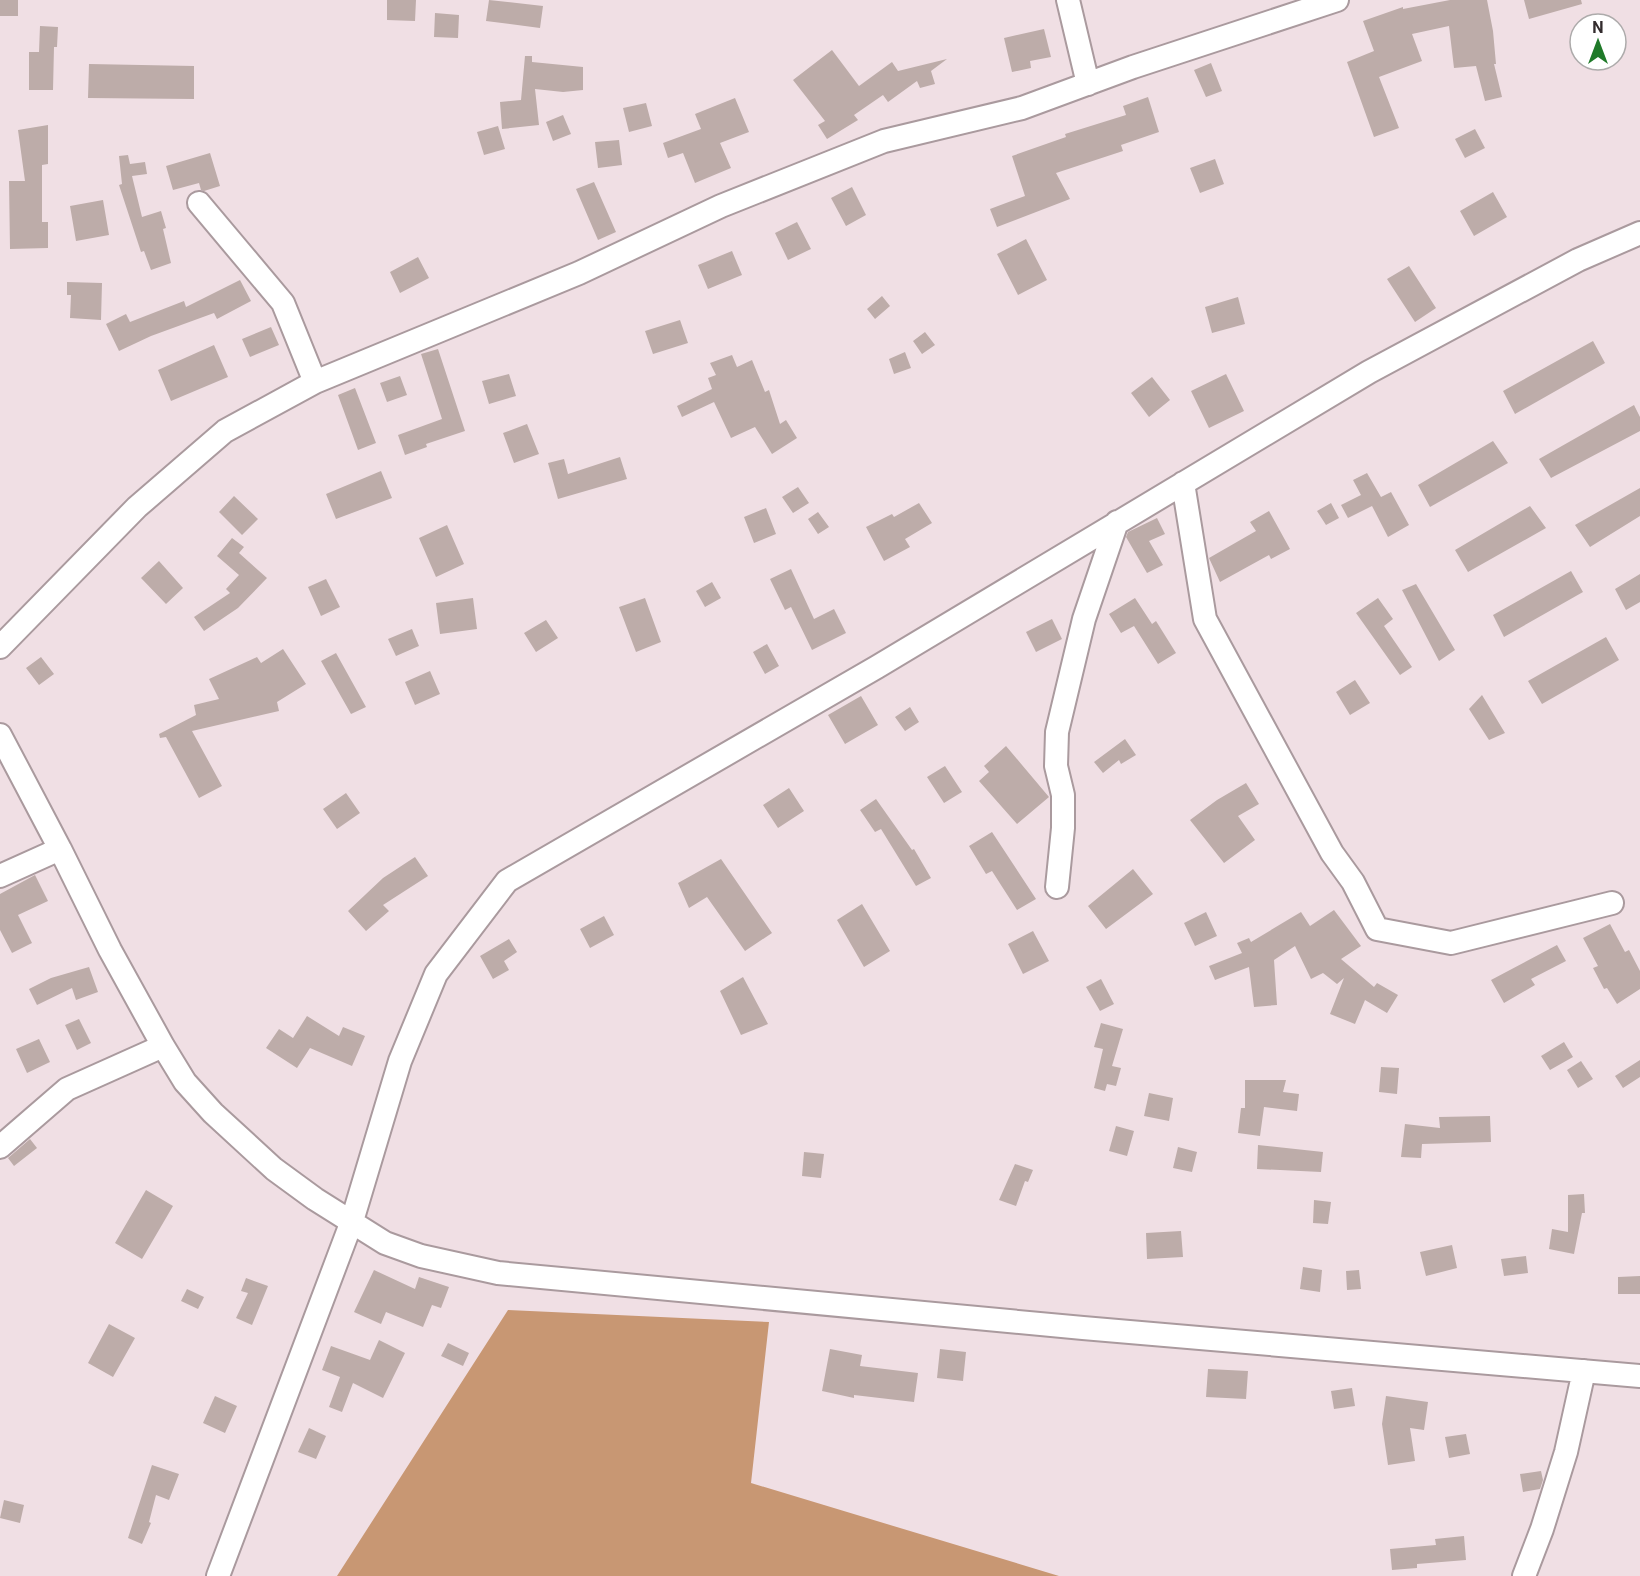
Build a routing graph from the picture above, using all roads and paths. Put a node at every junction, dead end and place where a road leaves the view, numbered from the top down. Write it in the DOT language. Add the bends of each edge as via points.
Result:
graph roads {
  1 [pos="1068,0"];
  2 [pos="1337,0"];
  3 [pos="1088,84"];
  4 [pos="199,203"];
  5 [pos="1640,233"];
  6 [pos="315,382"];
  7 [pos="1183,483"];
  8 [pos="1117,522"];
  9 [pos="0,647"];
  10 [pos="0,735"];
  11 [pos="60,849"];
  12 [pos="0,876"];
  13 [pos="1057,886"];
  14 [pos="1612,903"];
  15 [pos="163,1046"];
  16 [pos="0,1147"];
  17 [pos="352,1221"];
  18 [pos="1584,1371"];
  19 [pos="1640,1376"];
  20 [pos="218,1576"];
  21 [pos="1524,1576"];
  1 -- 3 [label="street"];
  2 -- 3 [label="street"];
  3 -- 6 [label="street" via="1022,108 884,141 721,206 579,273"];
  4 -- 6 [label="street" via="283,303"];
  5 -- 7 [label="street" via="1578,260 1369,372"];
  6 -- 9 [label="street" via="225,431 137,507"];
  7 -- 8 [label="street"];
  7 -- 14 [label="street" via="1205,619 1377,929 1450,943"];
  8 -- 13 [label="street" via="1084,619 1057,732 1056,766 1063,795 1064,828"];
  8 -- 17 [label="street" via="877,667 507,881 436,974 400,1060"];
  10 -- 11 [label="street"];
  11 -- 12 [label="street"];
  11 -- 15 [label="street"];
  15 -- 16 [label="street" via="67,1089"];
  15 -- 17 [label="street" via="184,1082 244,1143 315,1199"];
  17 -- 18 [label="street" via="385,1243 421,1256 498,1273"];
  17 -- 20 [label="street"];
  18 -- 19 [label="street"];
  18 -- 21 [label="street" via="1566,1452"];
}
